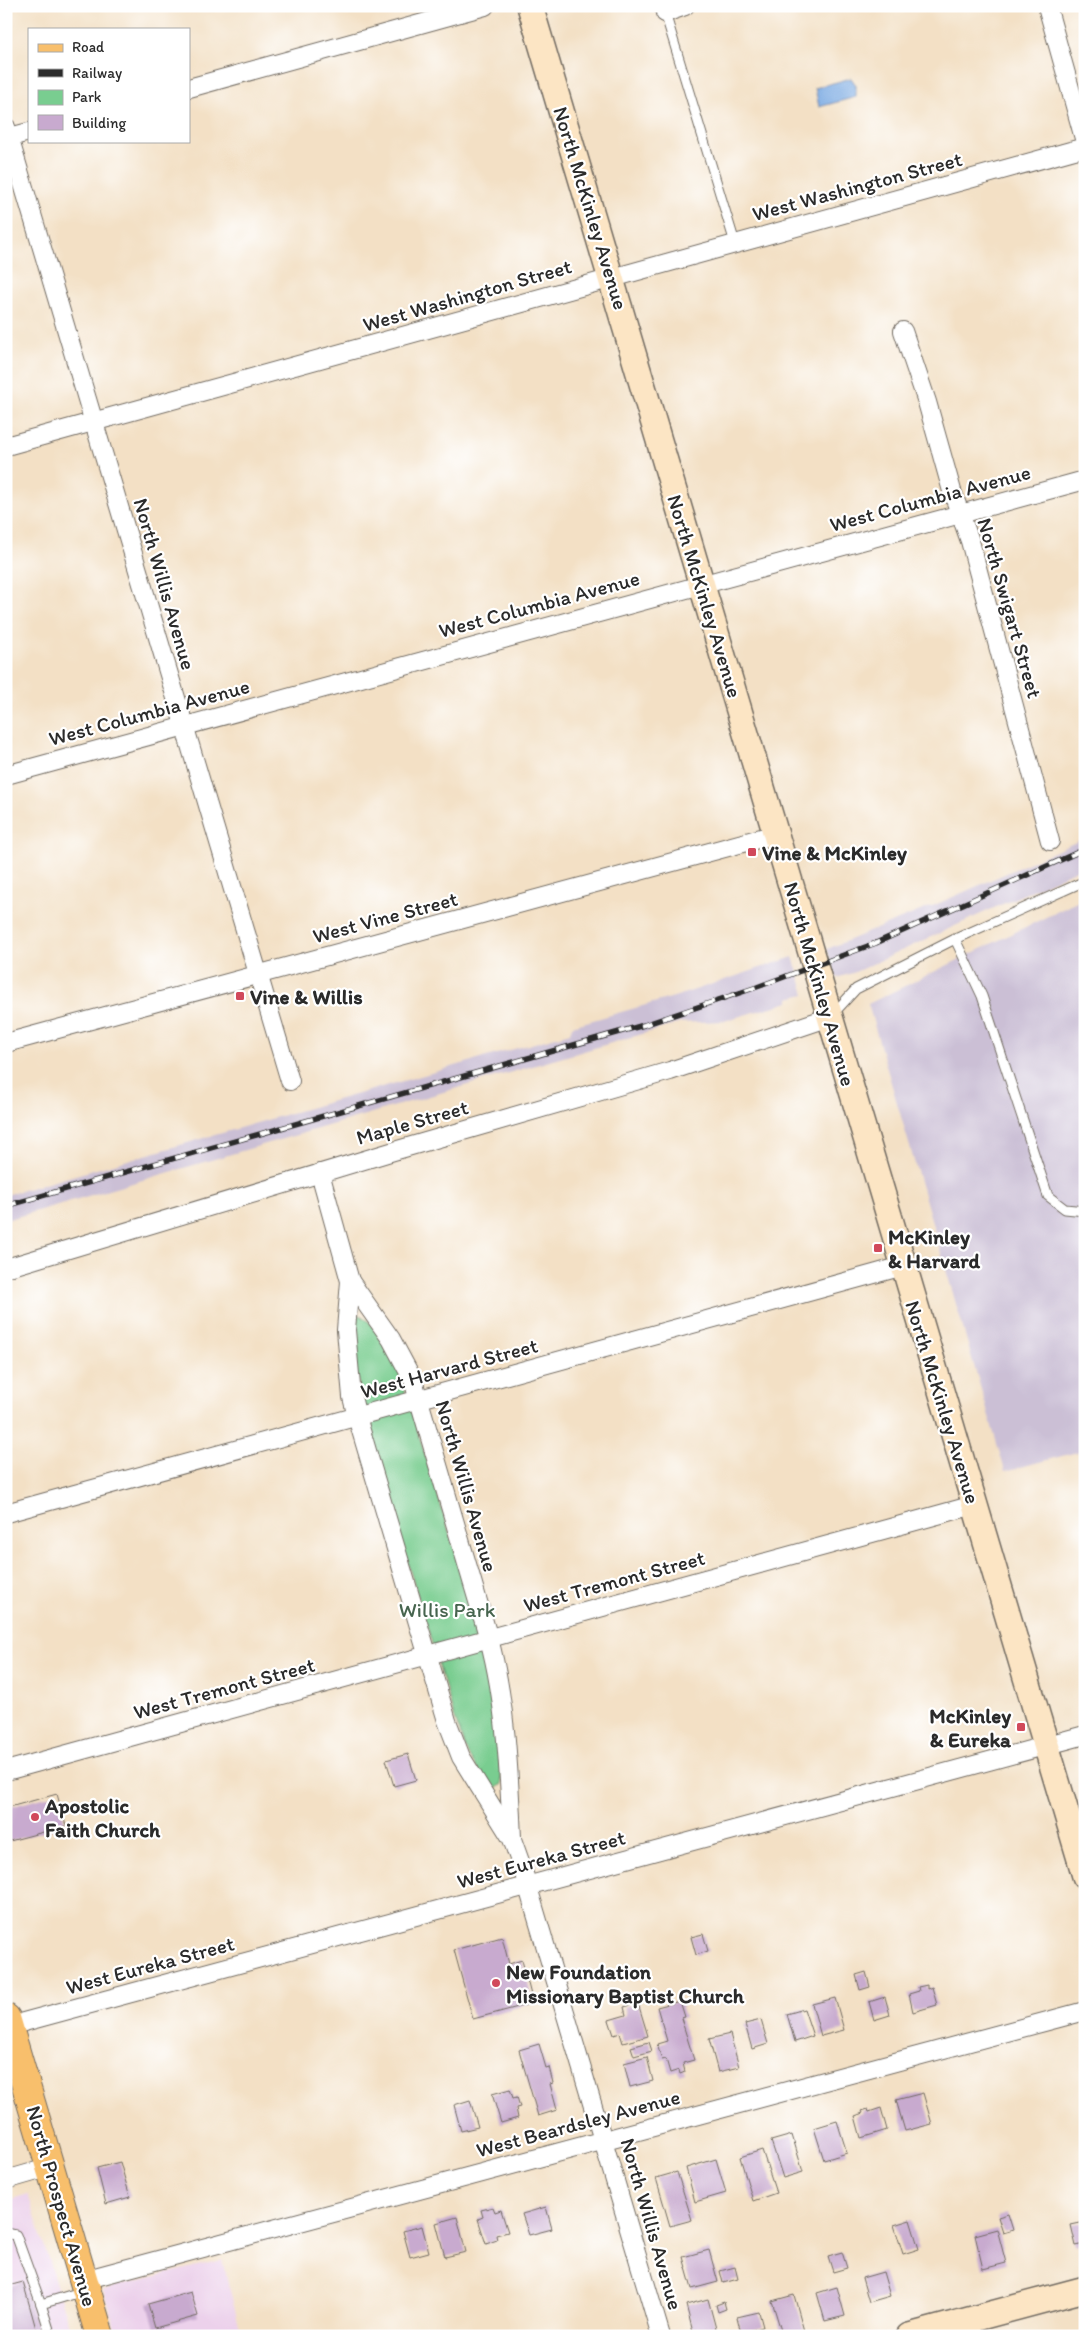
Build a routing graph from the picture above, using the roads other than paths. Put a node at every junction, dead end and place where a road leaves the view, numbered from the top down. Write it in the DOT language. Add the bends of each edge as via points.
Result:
graph roads {
  1 [pos="485,6"];
  2 [pos="530,6"];
  3 [pos="685,6"];
  4 [pos="1047,6"];
  5 [pos="665,12"];
  6 [pos="190,88"];
  7 [pos="28,132"];
  8 [pos="7,134"];
  9 [pos="1085,142"];
  10 [pos="1085,147"];
  11 [pos="736,243"];
  12 [pos="612,278"];
  13 [pos="903,331"];
  14 [pos="93,422"];
  15 [pos="6,446"];
  16 [pos="1085,480"];
  17 [pos="960,514"];
  18 [pos="700,584"];
  19 [pos="184,727"];
  20 [pos="6,775"];
  21 [pos="776,834"];
  22 [pos="1050,842"];
  23 [pos="1085,881"];
  24 [pos="955,939"];
  25 [pos="259,974"];
  26 [pos="830,1017"];
  27 [pos="6,1043"];
  28 [pos="290,1081"];
  29 [pos="320,1173"];
  30 [pos="1085,1211"];
  31 [pos="903,1266"];
  32 [pos="6,1268"];
  33 [pos="350,1282"];
  34 [pos="419,1400"];
  35 [pos="357,1417"];
  36 [pos="974,1505"];
  37 [pos="6,1513"];
  38 [pos="488,1639"];
  39 [pos="427,1655"];
  40 [pos="1085,1736"];
  41 [pos="1045,1746"];
  42 [pos="6,1771"];
  43 [pos="512,1839"];
  44 [pos="1085,1876"];
  45 [pos="528,1886"];
  46 [pos="1085,2011"];
  47 [pos="7,2024"];
  48 [pos="604,2140"];
  49 [pos="51,2167"];
  50 [pos="6,2180"];
  51 [pos="6,2233"];
  52 [pos="85,2285"];
  53 [pos="1085,2289"];
  54 [pos="41,2304"];
  55 [pos="51,2336"];
  56 [pos="100,2336"];
  57 [pos="661,2336"];
  58 [pos="909,2336"];
  1 -- 6 [label="street"];
  2 -- 12 [label="street, North McKinley Avenue"];
  3 -- 5 [label="street"];
  4 -- 9 [label="street"];
  5 -- 11 [label="lane"];
  7 -- 8 [label="street"];
  8 -- 14 [label="street, North Willis Avenue"];
  10 -- 11 [label="street, West Washington Street"];
  11 -- 12 [label="street, West Washington Street"];
  12 -- 14 [label="street, West Washington Street"];
  12 -- 18 [label="street, North McKinley Avenue"];
  13 -- 17 [label="street, North Swigart Street"];
  14 -- 15 [label="street, West Washington Street"];
  14 -- 19 [label="street, North Willis Avenue"];
  16 -- 17 [label="street, West Columbia Avenue"];
  17 -- 18 [label="street, West Columbia Avenue"];
  17 -- 22 [label="street, North Swigart Street"];
  18 -- 19 [label="street, West Columbia Avenue"];
  18 -- 21 [label="street, North McKinley Avenue"];
  19 -- 20 [label="street, West Columbia Avenue"];
  19 -- 25 [label="street, North Willis Avenue"];
  21 -- 25 [label="street, West Vine Street"];
  21 -- 26 [label="street, North McKinley Avenue"];
  23 -- 24 [label="lane"];
  24 -- 26 [label="lane" via="856,989"];
  24 -- 30 [label="lane" via="982,996 1048,1196 1065,1209"];
  25 -- 27 [label="street, West Vine Street"];
  25 -- 28 [label="street, North Willis Avenue"];
  26 -- 29 [label="street, Maple Street" via="670,1072"];
  26 -- 31 [label="street, North McKinley Avenue"];
  29 -- 32 [label="street, Maple Street"];
  29 -- 33 [label="street, North Willis Avenue"];
  31 -- 34 [label="street, West Harvard Street"];
  31 -- 36 [label="street, North McKinley Avenue"];
  33 -- 34 [label="street, North Willis Avenue" via="399,1352"];
  33 -- 35 [label="street, North Willis Avenue" via="346,1330"];
  34 -- 35 [label="street, West Harvard Street"];
  34 -- 38 [label="street, North Willis Avenue"];
  35 -- 37 [label="street, West Harvard Street"];
  35 -- 39 [label="street, North Willis Avenue"];
  36 -- 38 [label="street, West Tremont Street"];
  36 -- 41 [label="street, North McKinley Avenue"];
  38 -- 39 [label="street, West Tremont Street"];
  38 -- 43 [label="street, North Willis Avenue" via="494,1661 507,1764"];
  39 -- 42 [label="street, West Tremont Street"];
  39 -- 43 [label="street, North Willis Avenue" via="461,1757"];
  40 -- 41 [label="street, West Eureka Street"];
  41 -- 44 [label="street, North McKinley Avenue"];
  41 -- 45 [label="street, West Eureka Street"];
  43 -- 45 [label="street, North Willis Avenue"];
  45 -- 47 [label="street, West Eureka Street"];
  45 -- 48 [label="street, North Willis Avenue"];
  46 -- 48 [label="street, West Beardsley Avenue"];
  47 -- 49 [label="main road, North Prospect Avenue"];
  48 -- 52 [label="street, West Beardsley Avenue"];
  48 -- 57 [label="street, North Willis Avenue"];
  49 -- 50 [label="street"];
  49 -- 52 [label="main road, North Prospect Avenue"];
  51 -- 54 [label="lane" via="16,2235"];
  52 -- 54 [label="lane"];
  52 -- 56 [label="main road, North Prospect Avenue"];
  53 -- 58 [label="street"];
  54 -- 55 [label="lane"];
}
